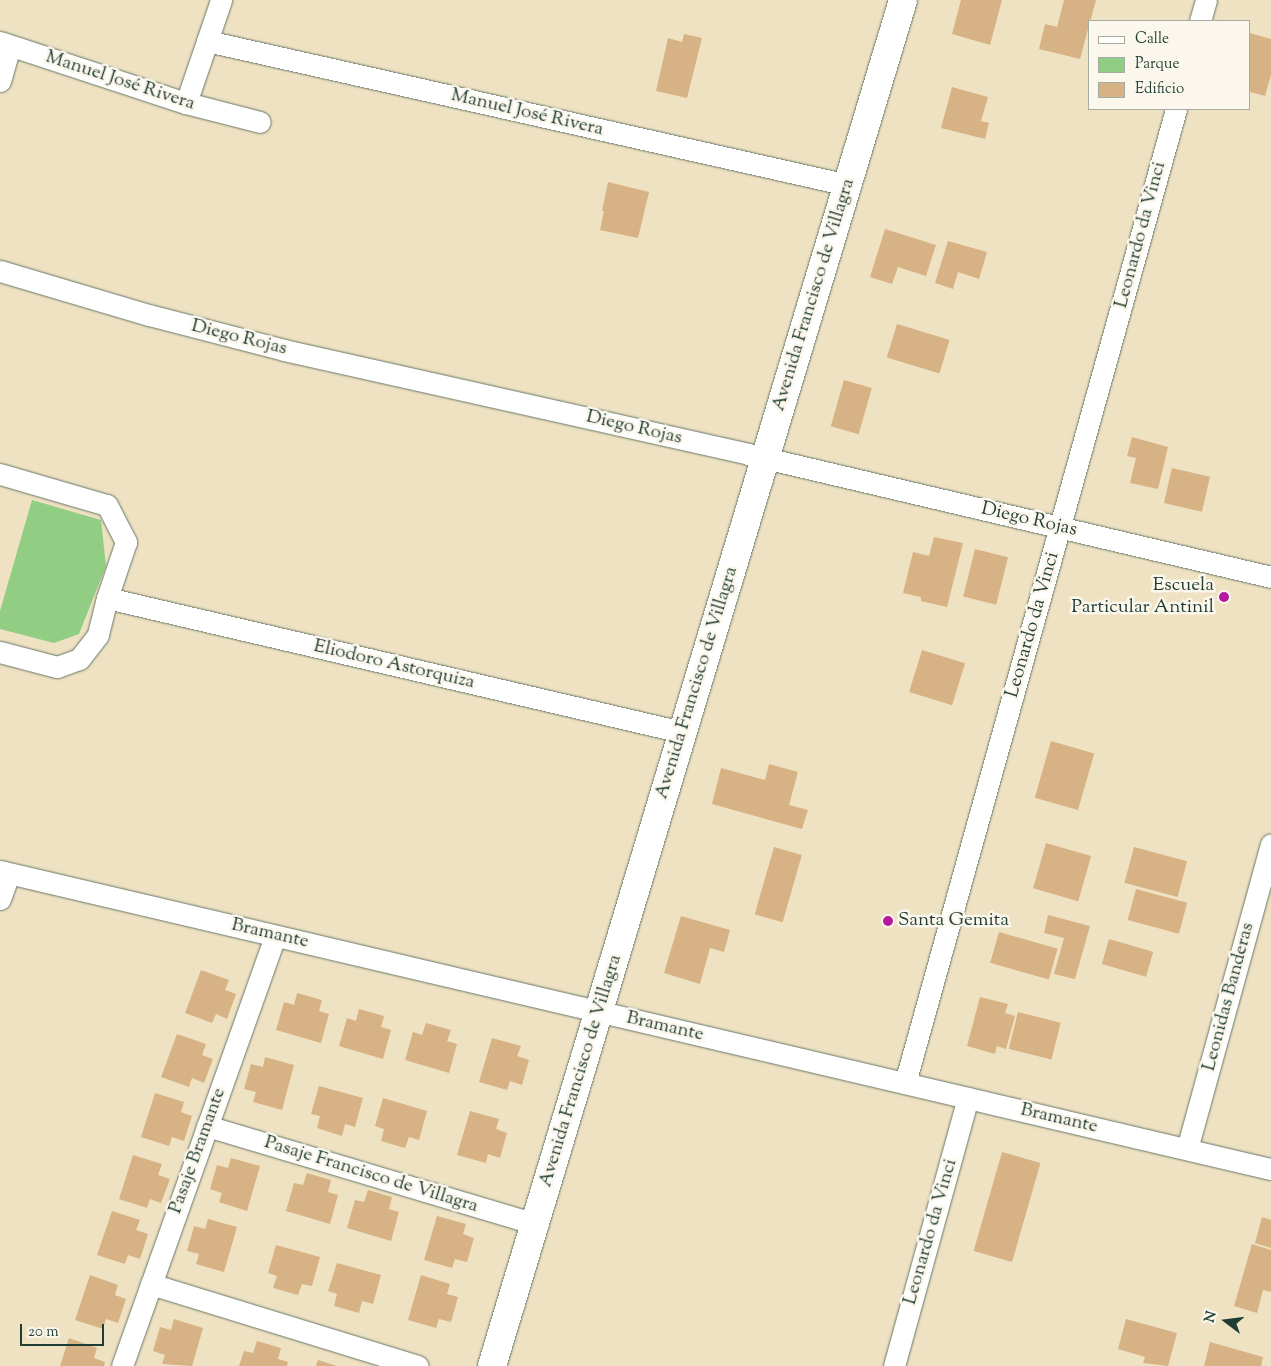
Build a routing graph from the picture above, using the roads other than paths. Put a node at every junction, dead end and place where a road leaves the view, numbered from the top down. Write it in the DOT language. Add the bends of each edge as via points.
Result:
graph roads {
  1 [pos="221,0"];
  2 [pos="903,0"];
  3 [pos="1206,0"];
  4 [pos="1200,20"];
  5 [pos="207,41"];
  6 [pos="5,44"];
  7 [pos="0,82"];
  8 [pos="186,103"];
  9 [pos="1176,110"];
  10 [pos="260,122"];
  11 [pos="848,185"];
  12 [pos="0,271"];
  13 [pos="765,458"];
  14 [pos="0,474"];
  15 [pos="1061,527"];
  16 [pos="1271,577"];
  17 [pos="107,598"];
  18 [pos="0,652"];
  19 [pos="682,732"];
  20 [pos="1271,844"];
  21 [pos="4,872"];
  22 [pos="0,900"];
  23 [pos="275,936"];
  24 [pos="598,1011"];
  25 [pos="905,1083"];
  26 [pos="968,1098"];
  27 [pos="207,1126"];
  28 [pos="1187,1149"];
  29 [pos="1271,1169"];
  30 [pos="535,1224"];
  31 [pos="151,1284"];
  32 [pos="122,1366"];
  33 [pos="418,1366"];
  34 [pos="492,1366"];
  35 [pos="894,1366"];
  1 -- 5 [label="street"];
  2 -- 11 [label="street, Avenida Francisco de Villagra"];
  3 -- 4 [label="street"];
  5 -- 8 [label="street"];
  5 -- 11 [label="street, Manuel José Rivera"];
  6 -- 7 [label="street, Manuel José Rivera"];
  6 -- 8 [label="street, Manuel José Rivera"];
  8 -- 10 [label="street, Manuel José Rivera"];
  9 -- 15 [label="street, Leonardo da Vinci"];
  11 -- 13 [label="street, Avenida Francisco de Villagra"];
  12 -- 13 [label="street, Diego Rojas" via="219,334"];
  13 -- 15 [label="street, Diego Rojas"];
  13 -- 19 [label="street, Avenida Francisco de Villagra"];
  14 -- 17 [label="street" via="107,505 126,542"];
  15 -- 16 [label="street, Diego Rojas"];
  15 -- 25 [label="street, Leonardo da Vinci"];
  17 -- 18 [label="street" via="98,635 80,660 57,667"];
  17 -- 19 [label="street, Eliodoro Astorquiza"];
  19 -- 24 [label="street, Avenida Francisco de Villagra"];
  20 -- 28 [label="street, Leonidas Banderas"];
  21 -- 22 [label="street"];
  21 -- 23 [label="street, Bramante"];
  23 -- 24 [label="street, Bramante"];
  23 -- 27 [label="street, Pasaje Bramante"];
  24 -- 25 [label="street, Bramante"];
  24 -- 30 [label="street, Avenida Francisco de Villagra"];
  25 -- 26 [label="street, Bramante"];
  26 -- 28 [label="street, Bramante"];
  26 -- 35 [label="street, Leonardo da Vinci"];
  27 -- 30 [label="street, Pasaje Francisco de Villagra"];
  27 -- 31 [label="street, Pasaje Bramante"];
  28 -- 29 [label="street, Bramante"];
  30 -- 34 [label="street, Avenida Francisco de Villagra"];
  31 -- 32 [label="street, Pasaje Bramante"];
  31 -- 33 [label="street"];
}
